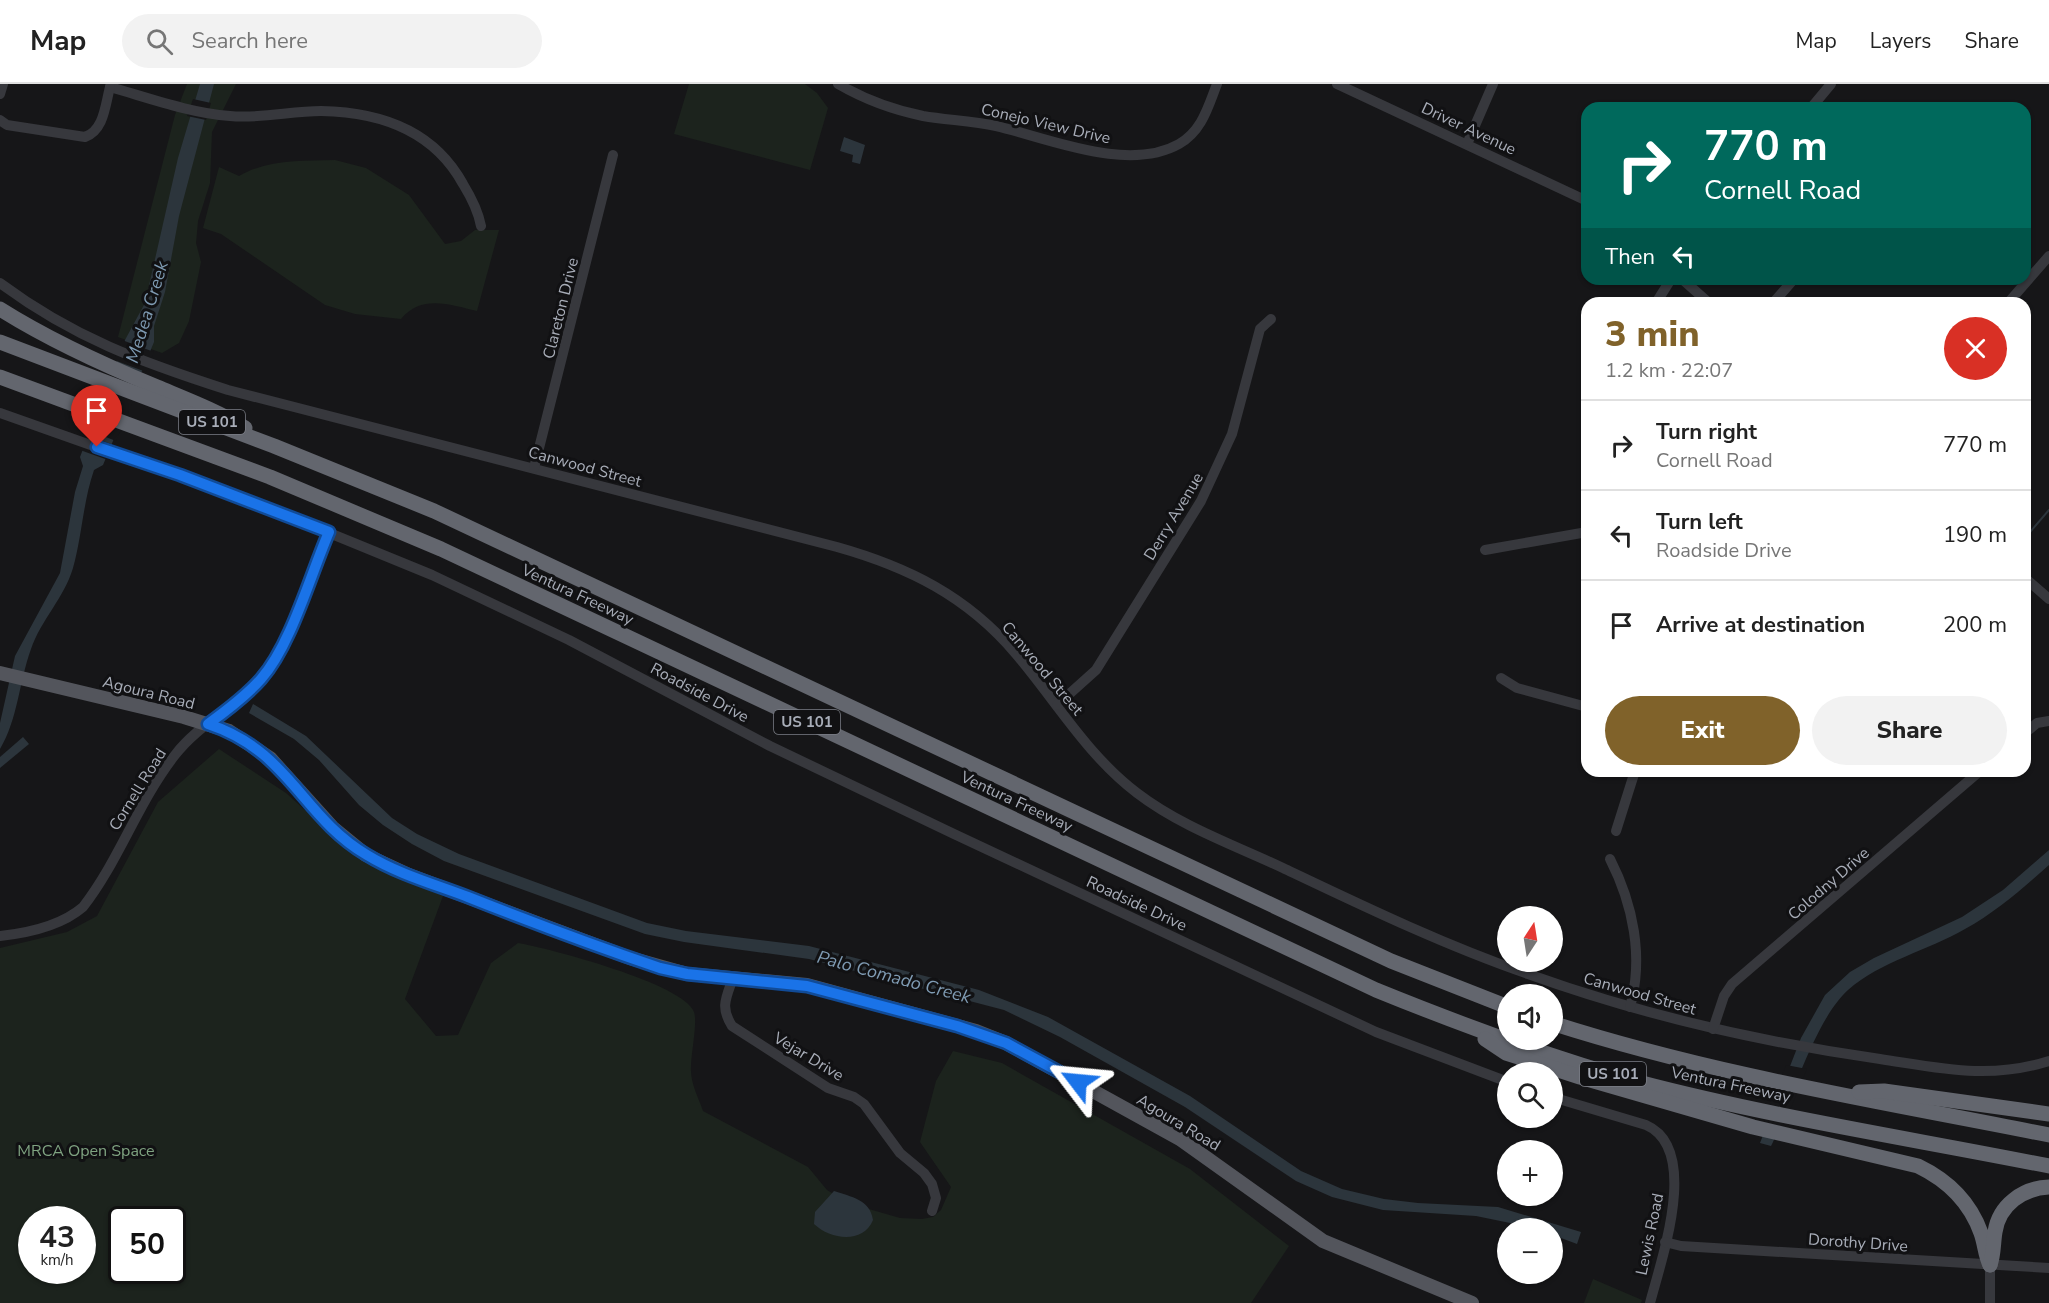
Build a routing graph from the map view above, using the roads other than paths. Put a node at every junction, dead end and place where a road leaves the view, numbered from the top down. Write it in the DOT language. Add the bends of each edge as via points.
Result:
graph roads {
  1 [pos="3,84"];
  2 [pos="838,84"];
  3 [pos="1217,84"];
  4 [pos="1337,84"];
  5 [pos="1493,84"];
  6 [pos="1831,84"];
  7 [pos="111,86"];
  8 [pos="0,94"];
  9 [pos="1816,102"];
  10 [pos="0,120"];
  11 [pos="1467,144"];
  12 [pos="613,155"];
  13 [pos="1581,198"];
  14 [pos="481,226"];
  15 [pos="2049,256"];
  16 [pos="2031,277"];
  17 [pos="0,283"];
  18 [pos="1689,285"];
  19 [pos="1789,285"];
  20 [pos="2024,285"];
  21 [pos="1702,297"];
  22 [pos="1778,297"];
  23 [pos="2013,297"];
  24 [pos="0,309"];
  25 [pos="1271,319"];
  26 [pos="0,342"];
  27 [pos="109,356"];
  28 [pos="0,377"];
  29 [pos="0,384"];
  30 [pos="25,386"];
  31 [pos="152,393"];
  32 [pos="0,413"];
  33 [pos="534,468"];
  34 [pos="329,532"];
  35 [pos="1581,533"];
  36 [pos="1485,550"];
  37 [pos="2031,583"];
  38 [pos="2049,599"];
  39 [pos="0,674"];
  40 [pos="1501,678"];
  41 [pos="1057,705"];
  42 [pos="1581,705"];
  43 [pos="2049,721"];
  44 [pos="208,724"];
  45 [pos="2031,728"];
  46 [pos="1633,777"];
  47 [pos="1973,777"];
  48 [pos="1616,831"];
  49 [pos="1610,859"];
  50 [pos="0,936"];
  51 [pos="732,978"];
  52 [pos="1497,1003"];
  53 [pos="1630,1007"];
  54 [pos="1563,1027"];
  55 [pos="1470,1029"];
  56 [pos="1713,1029"];
  57 [pos="2049,1061"];
  58 [pos="1497,1078"];
  59 [pos="1834,1093"];
  60 [pos="1563,1100"];
  61 [pos="2049,1114"];
  62 [pos="2049,1135"];
  63 [pos="2049,1166"];
  64 [pos="2049,1187"];
  65 [pos="932,1210"];
  66 [pos="1665,1242"];
  67 [pos="1990,1265"];
  68 [pos="2049,1268"];
  69 [pos="1472,1303"];
  70 [pos="1650,1303"];
  71 [pos="1990,1303"];
  1 -- 8 [label="street"];
  2 -- 3 [label="street, Conejo View Drive" via="897,110 995,126 1116,154 1144,154 1179,144 1204,119"];
  4 -- 11 [label="street, Driver Avenue"];
  5 -- 11 [label="street"];
  6 -- 9 [label="street"];
  7 -- 10 [label="street" via="95,134 85,138 7,125"];
  7 -- 14 [label="street" via="219,115 333,112 372,117 413,130 439,150 456,170"];
  11 -- 13 [label="street, Driver Avenue"];
  12 -- 33 [label="street, Clareton Drive"];
  15 -- 16 [label="street"];
  17 -- 27 [label="street, Canwood Street"];
  18 -- 21 [label="street"];
  19 -- 22 [label="street"];
  20 -- 23 [label="street"];
  24 -- 27 [label="highway" via="53,339"];
  25 -- 41 [label="street, Derry Avenue" via="1260,329 1232,434 1202,501 1096,670"];
  26 -- 31 [label="highway, Ventura Freeway / US 101" via="100,381"];
  27 -- 31 [label="highway"];
  27 -- 33 [label="street, Canwood Street"];
  28 -- 30 [label="highway, Ventura Freeway / US 101"];
  29 -- 30 [label="highway"];
  30 -- 55 [label="highway, Ventura Freeway / US 101" via="281,481 441,549 1376,990"];
  31 -- 52 [label="highway, Ventura Freeway / US 101" via="434,511 1391,962"];
  32 -- 34 [label="street, Roadside Drive"];
  33 -- 41 [label="street, Canwood Street" via="904,568 978,616 1016,653"];
  34 -- 44 [label="street, Cornell Road" via="270,667"];
  34 -- 58 [label="street, Roadside Drive" via="432,575 569,640 770,747 1376,1032"];
  35 -- 36 [label="street"];
  37 -- 38 [label="street"];
  39 -- 44 [label="main road, Agoura Road"];
  40 -- 42 [label="street" via="1518,688"];
  41 -- 53 [label="street, Canwood Street" via="1100,760 1170,815 1448,944"];
  43 -- 45 [label="street"];
  44 -- 50 [label="street, Cornell Road" via="166,767 82,907 52,925"];
  44 -- 51 [label="main road, Agoura Road" via="256,746 346,841 389,867 660,968"];
  46 -- 48 [label="street"];
  47 -- 56 [label="street, Colodny Drive" via="1731,984"];
  49 -- 53 [label="street" via="1623,885 1637,959 1638,975"];
  51 -- 65 [label="street, Vejar Drive" via="723,1003 732,1026 828,1088 864,1104 900,1153 932,1184 936,1198"];
  51 -- 69 [label="main road, Agoura Road" via="807,986 976,1031 1006,1043 1180,1139 1323,1241"];
  53 -- 56 [label="street, Canwood Street"];
  54 -- 59 [label="highway, Ventura Freeway / US 101" via="1617,1044"];
  55 -- 63 [label="highway, Ventura Freeway / US 101" via="1638,1082"];
  55 -- 67 [label="highway" via="1506,1053 1753,1127 1896,1159 1936,1174 1957,1192 1972,1213"];
  56 -- 57 [label="street, Canwood Street" via="1959,1072 1997,1072"];
  59 -- 61 [label="highway" via="1884,1091"];
  59 -- 62 [label="highway, Ventura Freeway / US 101"];
  60 -- 66 [label="street, Lewis Road" via="1646,1125 1664,1137 1671,1155 1674,1191"];
  64 -- 67 [label="highway" via="2036,1187 2018,1196 2003,1210"];
  66 -- 67 [label="street, Dorothy Drive"];
  66 -- 70 [label="street, Lewis Road"];
  67 -- 68 [label="street, Dorothy Drive"];
  67 -- 71 [label="street"];
}
